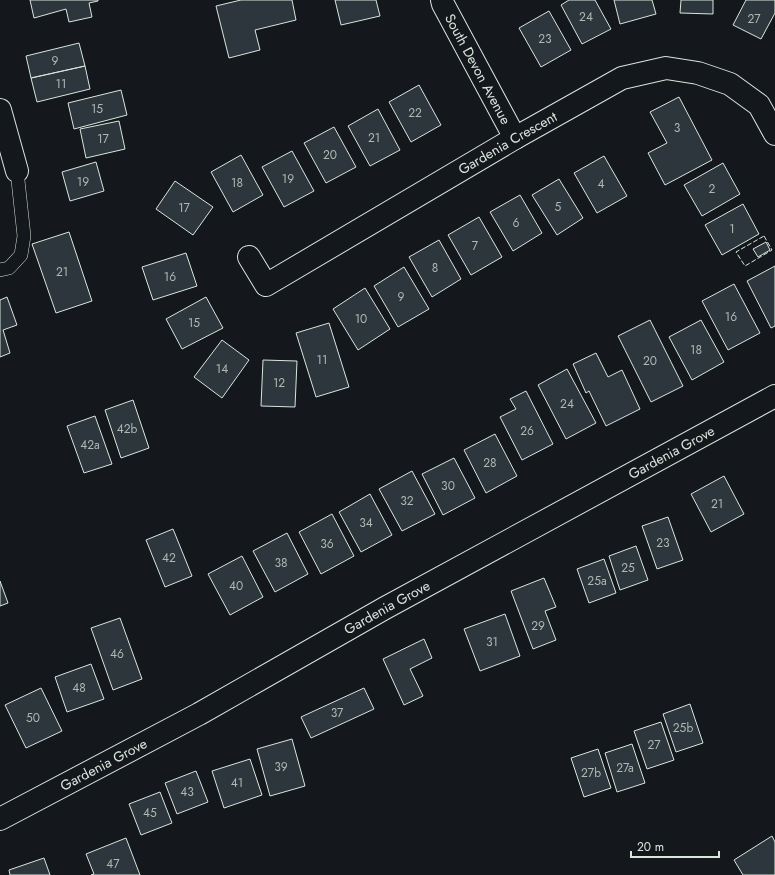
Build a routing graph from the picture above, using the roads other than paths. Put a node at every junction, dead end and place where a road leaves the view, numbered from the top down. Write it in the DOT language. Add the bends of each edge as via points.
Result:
graph roads {
  1 [pos="442,0"];
  2 [pos="0,110"];
  3 [pos="775,134"];
  4 [pos="516,138"];
  5 [pos="17,171"];
  6 [pos="249,257"];
  7 [pos="0,270"];
  8 [pos="775,396"];
  9 [pos="0,819"];
  1 -- 4 [label="street, South Devon Avenue"];
  2 -- 5 [label="street"];
  3 -- 4 [label="street, Gardenia Crescent" via="759,105 730,84 698,73 666,68 622,78"];
  4 -- 6 [label="street, Gardenia Crescent" via="266,285"];
  5 -- 7 [label="lane" via="24,236 21,255 9,268"];
  8 -- 9 [label="street, Gardenia Grove" via="386,608 199,714"];
}
